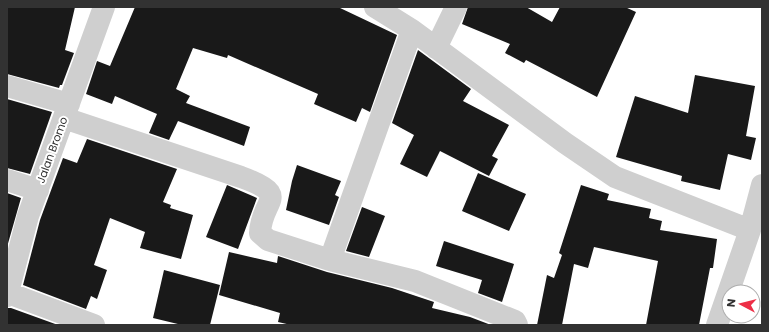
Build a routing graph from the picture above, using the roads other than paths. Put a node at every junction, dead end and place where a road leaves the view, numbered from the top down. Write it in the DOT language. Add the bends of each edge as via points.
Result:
graph roads {
  1 [pos="104,7"];
  2 [pos="375,7"];
  3 [pos="456,7"];
  4 [pos="412,30"];
  5 [pos="436,48"];
  6 [pos="7,86"];
  7 [pos="67,111"];
  8 [pos="7,180"];
  9 [pos="762,185"];
  10 [pos="38,190"];
  11 [pos="750,230"];
  12 [pos="330,260"];
  13 [pos="8,286"];
  14 [pos="94,325"];
  15 [pos="517,325"];
  16 [pos="717,325"];
  1 -- 7 [label="street, Jalan Bromo"];
  2 -- 4 [label="street"];
  3 -- 5 [label="street"];
  4 -- 5 [label="street"];
  4 -- 12 [label="street"];
  5 -- 11 [label="street" via="615,177"];
  6 -- 7 [label="street"];
  7 -- 10 [label="street, Jalan Bromo"];
  7 -- 12 [label="street" via="266,187 270,197 269,206 260,225 260,233 268,240"];
  8 -- 10 [label="street"];
  9 -- 11 [label="street"];
  10 -- 13 [label="street, Jalan Bromo"];
  11 -- 16 [label="street"];
  12 -- 15 [label="street" via="415,281 515,321"];
  13 -- 14 [label="street"];
}
